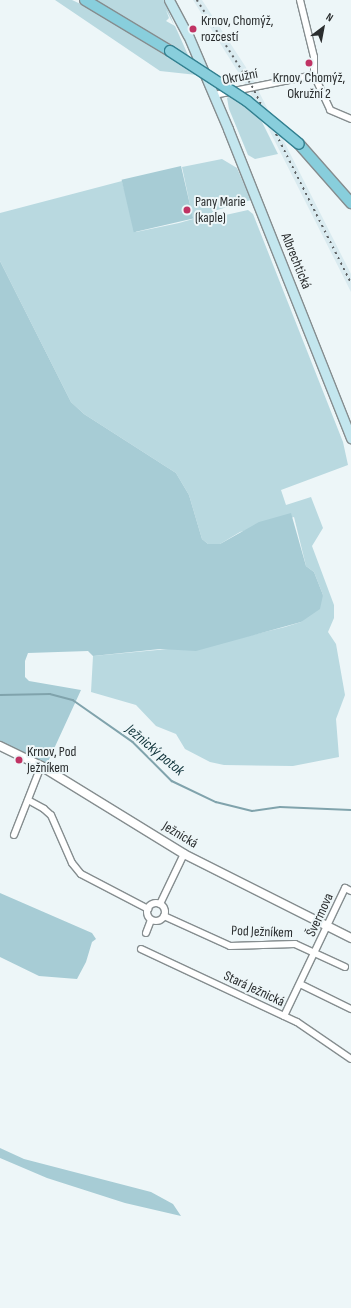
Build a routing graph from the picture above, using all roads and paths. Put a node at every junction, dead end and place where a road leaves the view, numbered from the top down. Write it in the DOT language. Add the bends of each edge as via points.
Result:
graph roads {
  1 [pos="85,0"];
  2 [pos="170,0"];
  3 [pos="300,0"];
  4 [pos="314,75"];
  5 [pos="214,95"];
  6 [pos="351,119"];
  7 [pos="351,203"];
  8 [pos="351,438"];
  9 [pos="0,746"];
  10 [pos="41,766"];
  11 [pos="28,800"];
  12 [pos="14,835"];
  13 [pos="184,854"];
  14 [pos="348,889"];
  15 [pos="160,904"];
  16 [pos="148,909"];
  17 [pos="164,916"];
  18 [pos="152,920"];
  19 [pos="328,926"];
  20 [pos="146,933"];
  21 [pos="351,938"];
  22 [pos="142,949"];
  23 [pos="316,953"];
  24 [pos="345,967"];
  25 [pos="300,984"];
  26 [pos="351,1009"];
  27 [pos="284,1016"];
  28 [pos="351,1059"];
  1 -- 7 [label="main road, bridge" via="247,101 299,144"];
  2 -- 5 [label="main road, Albrechtická"];
  3 -- 4 [label="street" via="314,57"];
  4 -- 5 [label="street, Okružní"];
  4 -- 6 [label="street" via="330,110"];
  5 -- 8 [label="main road, Albrechtická"];
  9 -- 10 [label="street, Ježnická"];
  10 -- 11 [label="street"];
  10 -- 13 [label="street, Ježnická"];
  11 -- 12 [label="street"];
  11 -- 16 [label="street" via="44,808 51,815 72,863 81,874"];
  13 -- 15 [label="street"];
  13 -- 19 [label="street, Ježnická"];
  14 -- 19 [label="street, Švermova"];
  15 -- 16 [label="street"];
  15 -- 17 [label="street" via="165,912"];
  16 -- 18 [label="street"];
  17 -- 18 [label="street" via="160,920"];
  17 -- 23 [label="street, Pod Ježníkem" via="230,946 295,944"];
  18 -- 20 [label="street"];
  19 -- 21 [label="street, Ježnická"];
  19 -- 23 [label="street, Švermova"];
  22 -- 27 [label="street, Stará Ježnická"];
  23 -- 24 [label="street, Pod Ježníkem"];
  23 -- 25 [label="street, Švermova"];
  25 -- 26 [label="street"];
  25 -- 27 [label="street, Švermova"];
  27 -- 28 [label="street, Stará Ježnická"];
}
